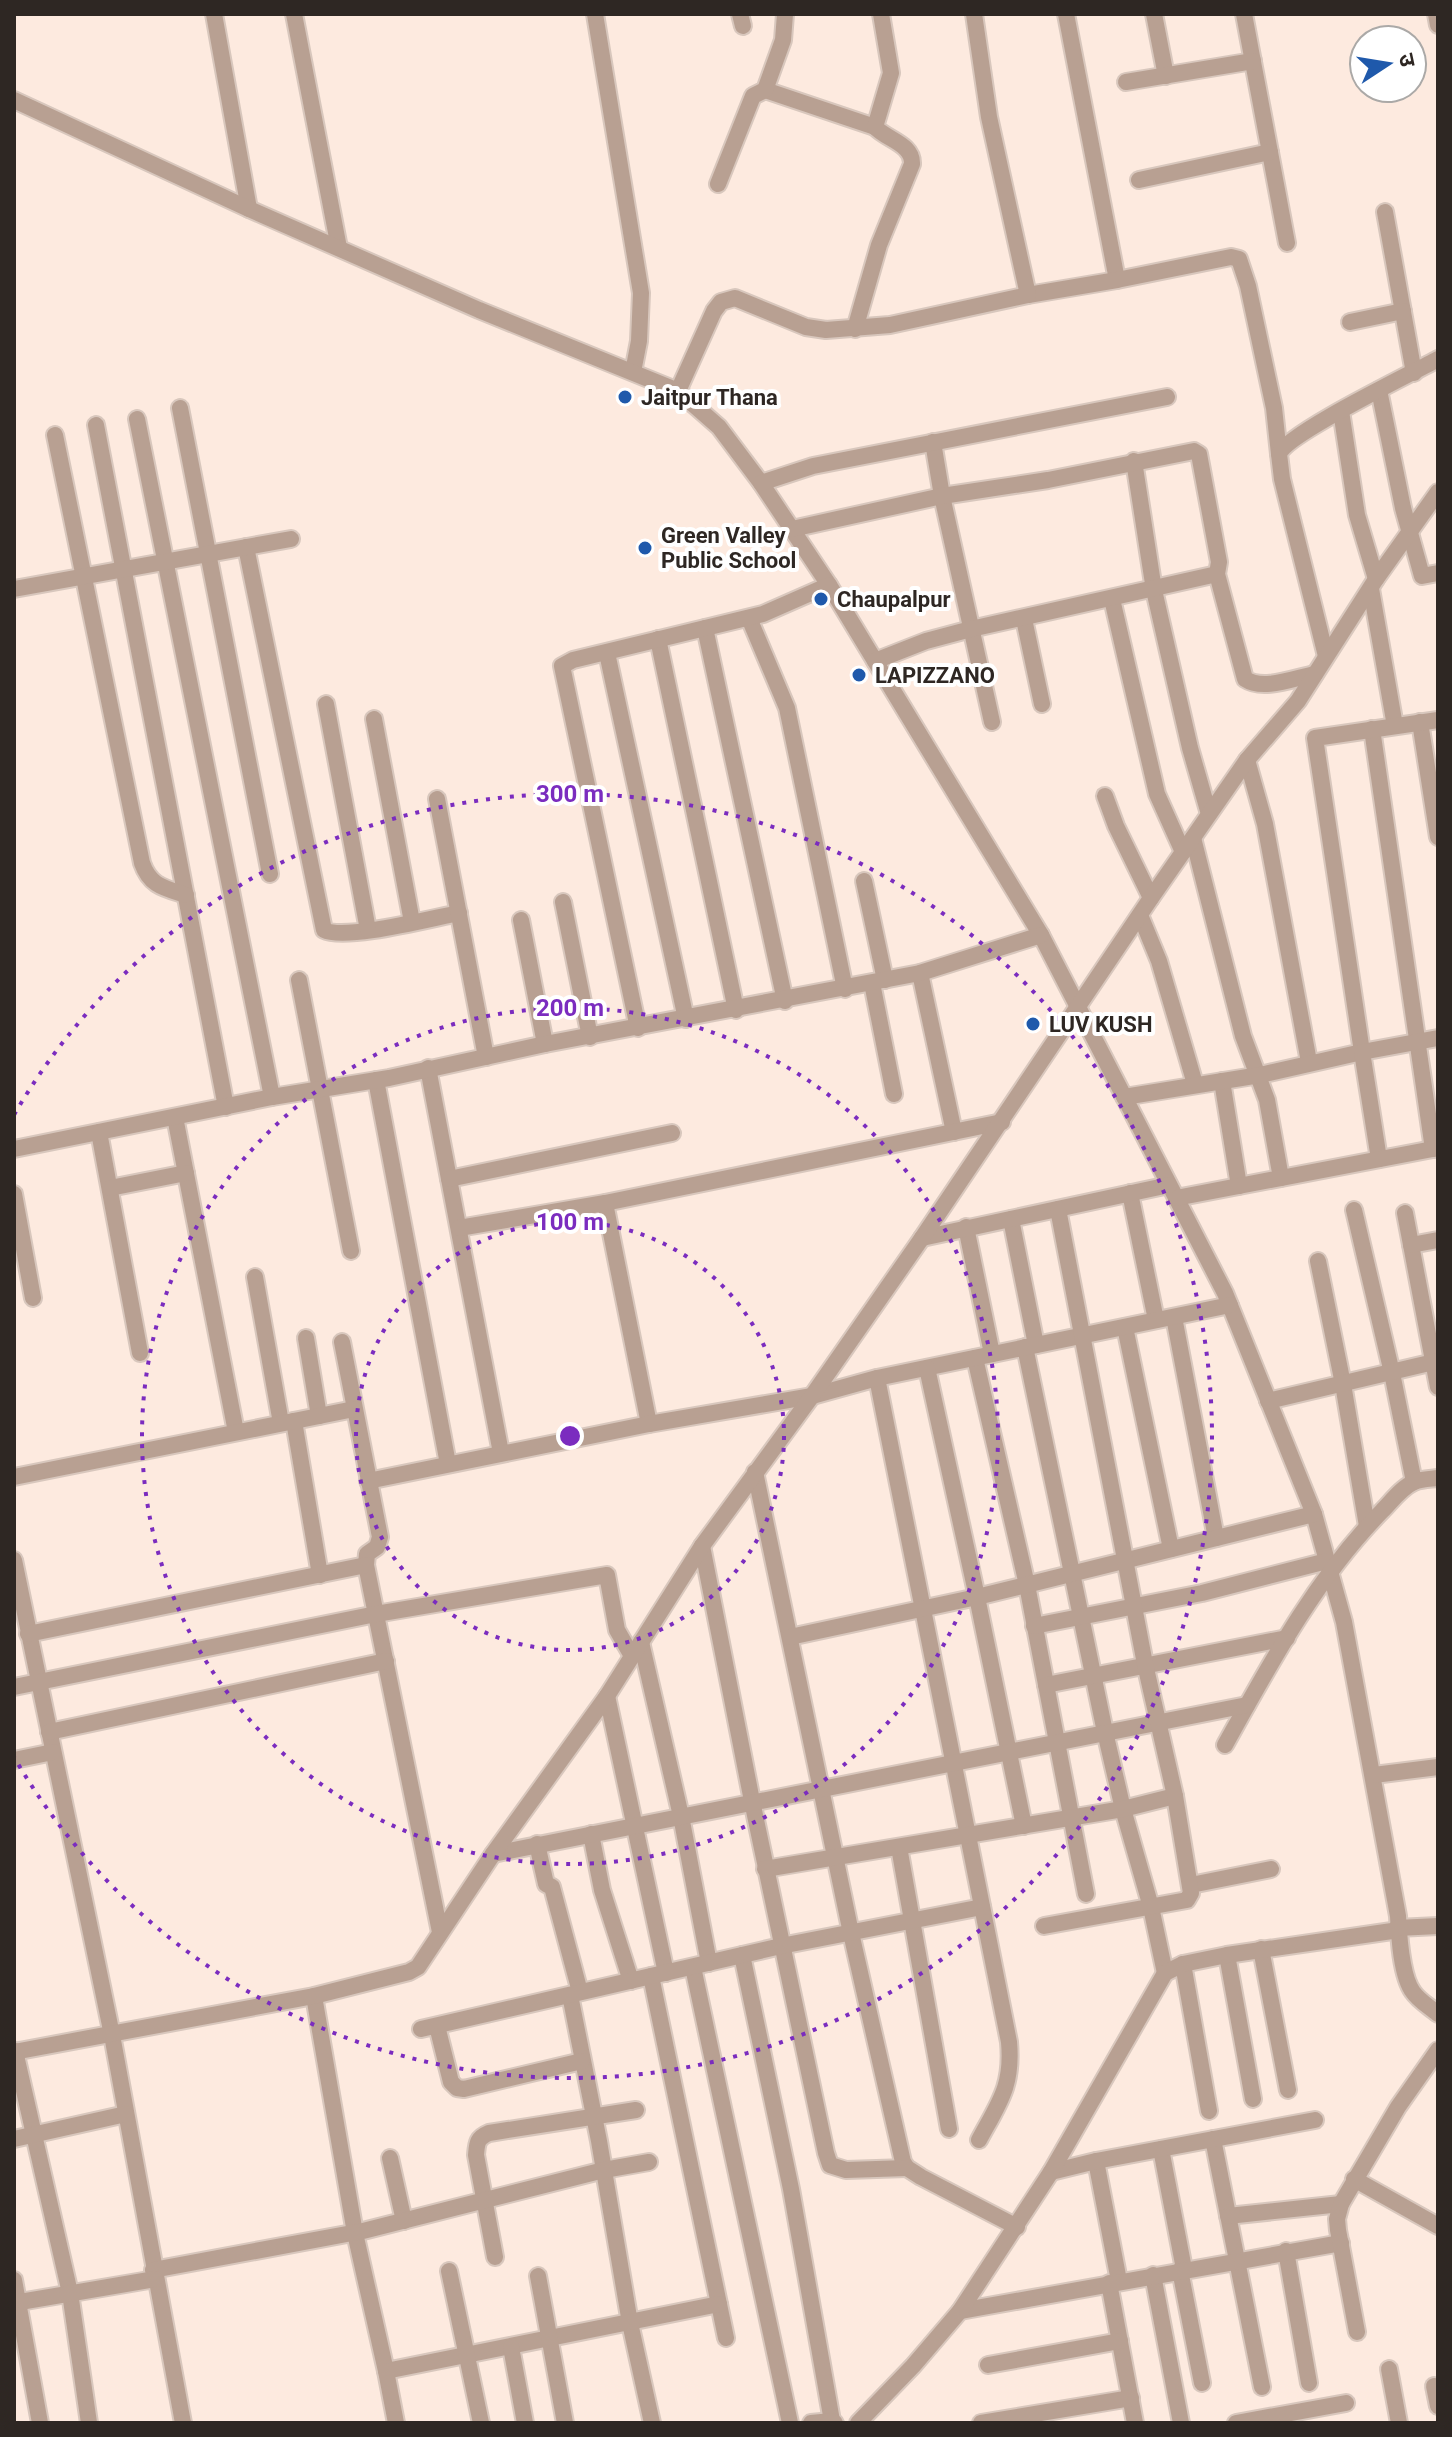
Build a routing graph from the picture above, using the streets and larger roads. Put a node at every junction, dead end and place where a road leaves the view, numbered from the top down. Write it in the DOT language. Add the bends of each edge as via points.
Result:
graph roads {
  1 [pos="214,14"];
  2 [pos="294,14"];
  3 [pos="595,14"];
  4 [pos="785,14"];
  5 [pos="881,14"];
  6 [pos="974,14"];
  7 [pos="1066,14"];
  8 [pos="1154,14"];
  9 [pos="1244,14"];
  10 [pos="1436,14"];
  11 [pos="1438,25"];
  12 [pos="1253,61"];
  13 [pos="1166,76"];
  14 [pos="1126,82"];
  15 [pos="765,90"];
  16 [pos="14,100"];
  17 [pos="875,127"];
  18 [pos="1270,152"];
  19 [pos="1139,180"];
  20 [pos="718,184"];
  21 [pos="249,209"];
  22 [pos="1385,212"];
  23 [pos="1287,243"];
  24 [pos="339,248"];
  25 [pos="1117,280"];
  26 [pos="1028,295"];
  27 [pos="1403,311"];
  28 [pos="1350,322"];
  29 [pos="855,329"];
  30 [pos="1438,359"];
  31 [pos="633,372"];
  32 [pos="1414,373"];
  33 [pos="1379,390"];
  34 [pos="678,391"];
  35 [pos="1167,397"];
  36 [pos="180,408"];
  37 [pos="1341,411"];
  38 [pos="137,419"];
  39 [pos="96,425"];
  40 [pos="55,435"];
  41 [pos="933,442"];
  42 [pos="1279,454"];
  43 [pos="1134,461"];
  44 [pos="761,483"];
  45 [pos="1438,492"];
  46 [pos="942,496"];
  47 [pos="1438,521"];
  48 [pos="1413,526"];
  49 [pos="792,529"];
  50 [pos="291,539"];
  51 [pos="246,547"];
  52 [pos="208,554"];
  53 [pos="166,561"];
  54 [pos="123,569"];
  55 [pos="1438,573"];
  56 [pos="1217,574"];
  57 [pos="84,576"];
  58 [pos="1373,584"];
  59 [pos="829,585"];
  60 [pos="14,589"];
  61 [pos="1154,590"];
  62 [pos="1112,599"];
  63 [pos="749,618"];
  64 [pos="1024,619"];
  65 [pos="705,628"];
  66 [pos="971,629"];
  67 [pos="658,639"];
  68 [pos="607,653"];
  69 [pos="1326,656"];
  70 [pos="875,661"];
  71 [pos="1315,674"];
  72 [pos="326,704"];
  73 [pos="1042,704"];
  74 [pos="374,719"];
  75 [pos="1438,720"];
  76 [pos="992,722"];
  77 [pos="1420,722"];
  78 [pos="1395,726"];
  79 [pos="1372,729"];
  80 [pos="1247,760"];
  81 [pos="1434,790"];
  82 [pos="1105,796"];
  83 [pos="437,799"];
  84 [pos="1209,814"];
  85 [pos="1438,837"];
  86 [pos="1188,845"];
  87 [pos="270,874"];
  88 [pos="864,881"];
  89 [pos="186,895"];
  90 [pos="1151,898"];
  91 [pos="563,902"];
  92 [pos="459,913"];
  93 [pos="1140,915"];
  94 [pos="521,920"];
  95 [pos="412,922"];
  96 [pos="368,930"];
  97 [pos="1041,935"];
  98 [pos="920,973"];
  99 [pos="299,980"];
  100 [pos="879,982"];
  101 [pos="845,989"];
  102 [pos="785,1001"];
  103 [pos="1078,1008"];
  104 [pos="736,1010"];
  105 [pos="686,1019"];
  106 [pos="638,1028"];
  107 [pos="590,1037"];
  108 [pos="1438,1038"];
  109 [pos="1416,1043"];
  110 [pos="545,1044"];
  111 [pos="1362,1052"];
  112 [pos="486,1057"];
  113 [pos="1309,1062"];
  114 [pos="428,1068"];
  115 [pos="1260,1075"];
  116 [pos="376,1080"];
  117 [pos="1222,1081"];
  118 [pos="1195,1084"];
  119 [pos="320,1089"];
  120 [pos="894,1094"];
  121 [pos="272,1097"];
  122 [pos="1124,1097"];
  123 [pos="226,1107"];
  124 [pos="175,1117"];
  125 [pos="1002,1122"];
  126 [pos="99,1132"];
  127 [pos="954,1132"];
  128 [pos="672,1133"];
  129 [pos="1435,1148"];
  130 [pos="14,1149"];
  131 [pos="1379,1159"];
  132 [pos="186,1173"];
  133 [pos="1281,1178"];
  134 [pos="449,1179"];
  135 [pos="1239,1186"];
  136 [pos="110,1188"];
  137 [pos="1172,1191"];
  138 [pos="1130,1193"];
  139 [pos="14,1194"];
  140 [pos="605,1203"];
  141 [pos="1058,1209"];
  142 [pos="1354,1210"];
  143 [pos="1405,1213"];
  144 [pos="1011,1219"];
  145 [pos="966,1227"];
  146 [pos="459,1228"];
  147 [pos="922,1238"];
  148 [pos="1438,1240"];
  149 [pos="1411,1245"];
  150 [pos="351,1251"];
  151 [pos="1318,1261"];
  152 [pos="255,1277"];
  153 [pos="33,1298"];
  154 [pos="1230,1305"];
  155 [pos="1174,1317"];
  156 [pos="1156,1320"];
  157 [pos="1125,1327"];
  158 [pos="1084,1335"];
  159 [pos="306,1338"];
  160 [pos="342,1342"];
  161 [pos="1030,1346"];
  162 [pos="140,1353"];
  163 [pos="984,1356"];
  164 [pos="1435,1362"];
  165 [pos="927,1368"];
  166 [pos="1392,1373"];
  167 [pos="877,1378"];
  168 [pos="1343,1384"];
  169 [pos="1438,1387"];
  170 [pos="812,1396"];
  171 [pos="1268,1401"];
  172 [pos="354,1409"];
  173 [pos="319,1416"];
  174 [pos="288,1422"];
  175 [pos="649,1424"];
  176 [pos="236,1432"];
  177 [pos="501,1453"];
  178 [pos="448,1464"];
  179 [pos="755,1472"];
  180 [pos="14,1477"];
  181 [pos="1438,1478"];
  182 [pos="368,1481"];
  183 [pos="1414,1482"];
  184 [pos="1314,1514"];
  185 [pos="1367,1526"];
  186 [pos="1216,1538"];
  187 [pos="702,1546"];
  188 [pos="1171,1549"];
  189 [pos="14,1560"];
  190 [pos="1126,1560"];
  191 [pos="366,1565"];
  192 [pos="1328,1566"];
  193 [pos="1073,1573"];
  194 [pos="320,1575"];
  195 [pos="1027,1585"];
  196 [pos="977,1597"];
  197 [pos="1134,1606"];
  198 [pos="923,1609"];
  199 [pos="376,1614"];
  200 [pos="1082,1617"];
  201 [pos="1034,1626"];
  202 [pos="28,1634"];
  203 [pos="790,1637"];
  204 [pos="1287,1638"];
  205 [pos="637,1649"];
  206 [pos="386,1661"];
  207 [pos="1145,1664"];
  208 [pos="1094,1676"];
  209 [pos="38,1683"];
  210 [pos="1046,1685"];
  211 [pos="14,1687"];
  212 [pos="607,1696"];
  213 [pos="1247,1705"];
  214 [pos="1160,1723"];
  215 [pos="49,1732"];
  216 [pos="1105,1732"];
  217 [pos="1057,1742"];
  218 [pos="1225,1745"];
  219 [pos="1009,1751"];
  220 [pos="53,1752"];
  221 [pos="14,1760"];
  222 [pos="954,1762"];
  223 [pos="1438,1767"];
  224 [pos="1374,1775"];
  225 [pos="822,1787"];
  226 [pos="1175,1796"];
  227 [pos="752,1801"];
  228 [pos="1123,1809"];
  229 [pos="681,1816"];
  230 [pos="1071,1817"];
  231 [pos="636,1825"];
  232 [pos="1024,1826"];
  233 [pos="591,1834"];
  234 [pos="968,1836"];
  235 [pos="537,1844"];
  236 [pos="899,1847"];
  237 [pos="493,1854"];
  238 [pos="836,1858"];
  239 [pos="765,1869"];
  240 [pos="1271,1869"];
  241 [pos="1191,1885"];
  242 [pos="1086,1894"];
  243 [pos="982,1907"];
  244 [pos="1151,1907"];
  245 [pos="910,1921"];
  246 [pos="1044,1926"];
  247 [pos="1438,1926"];
  248 [pos="1397,1928"];
  249 [pos="440,1932"];
  250 [pos="851,1933"];
  251 [pos="781,1946"];
  252 [pos="1261,1949"];
  253 [pos="742,1955"];
  254 [pos="1227,1955"];
  255 [pos="1183,1964"];
  256 [pos="701,1965"];
  257 [pos="1165,1973"];
  258 [pos="659,1974"];
  259 [pos="631,1981"];
  260 [pos="575,1994"];
  261 [pos="314,1996"];
  262 [pos="1438,2014"];
  263 [pos="112,2035"];
  264 [pos="1438,2050"];
  265 [pos="15,2052"];
  266 [pos="582,2061"];
  267 [pos="1288,2090"];
  268 [pos="1253,2099"];
  269 [pos="636,2110"];
  270 [pos="1209,2111"];
  271 [pos="126,2114"];
  272 [pos="594,2115"];
  273 [pos="1315,2120"];
  274 [pos="949,2129"];
  275 [pos="33,2135"];
  276 [pos="14,2139"];
  277 [pos="1213,2139"];
  278 [pos="979,2140"];
  279 [pos="1161,2149"];
  280 [pos="390,2158"];
  281 [pos="1096,2161"];
  282 [pos="649,2162"];
  283 [pos="907,2168"];
  284 [pos="604,2170"];
  285 [pos="1051,2172"];
  286 [pos="1354,2179"];
  287 [pos="484,2202"];
  288 [pos="1341,2204"];
  289 [pos="1228,2216"];
  290 [pos="404,2221"];
  291 [pos="1438,2226"];
  292 [pos="1017,2227"];
  293 [pos="355,2233"];
  294 [pos="1341,2243"];
  295 [pos="1286,2251"];
  296 [pos="495,2257"];
  297 [pos="1236,2260"];
  298 [pos="1182,2270"];
  299 [pos="449,2271"];
  300 [pos="154,2274"];
  301 [pos="1153,2275"];
  302 [pos="538,2276"];
  303 [pos="14,2280"];
  304 [pos="1114,2282"];
  305 [pos="70,2293"];
  306 [pos="16,2303"];
  307 [pos="719,2304"];
  308 [pos="960,2311"];
  309 [pos="630,2323"];
  310 [pos="1357,2332"];
  311 [pos="726,2338"];
  312 [pos="550,2339"];
  313 [pos="1120,2341"];
  314 [pos="511,2347"];
  315 [pos="468,2356"];
  316 [pos="988,2365"];
  317 [pos="1389,2369"];
  318 [pos="386,2371"];
  319 [pos="1202,2383"];
  320 [pos="1309,2383"];
  321 [pos="1434,2386"];
  322 [pos="1262,2387"];
  323 [pos="1131,2398"];
  324 [pos="1346,2403"];
  325 [pos="1438,2406"];
  326 [pos="834,2422"];
  327 [pos="40,2423"];
  328 [pos="89,2423"];
  329 [pos="183,2423"];
  330 [pos="396,2423"];
  331 [pos="481,2423"];
  332 [pos="525,2423"];
  333 [pos="565,2423"];
  334 [pos="652,2423"];
  335 [pos="790,2423"];
  336 [pos="811,2423"];
  337 [pos="858,2423"];
  338 [pos="981,2423"];
  339 [pos="1135,2423"];
  340 [pos="1181,2423"];
  341 [pos="1236,2423"];
  342 [pos="1399,2423"];
  1 -- 21 [label="street"];
  2 -- 24 [label="street"];
  3 -- 31 [label="street" via="641,293"];
  4 -- 15 [label="street" via="783,40"];
  5 -- 17 [label="street" via="891,73"];
  6 -- 26 [label="street" via="989,117"];
  7 -- 25 [label="street"];
  8 -- 13 [label="street"];
  9 -- 12 [label="street"];
  10 -- 11 [label="street"];
  12 -- 13 [label="street"];
  12 -- 18 [label="street"];
  13 -- 14 [label="street"];
  15 -- 17 [label="street"];
  15 -- 20 [label="street" via="753,96"];
  16 -- 21 [label="street"];
  17 -- 29 [label="street" via="906,148 912,164 879,245"];
  18 -- 19 [label="street"];
  18 -- 23 [label="street"];
  21 -- 24 [label="street"];
  22 -- 27 [label="street"];
  24 -- 31 [label="street"];
  25 -- 26 [label="street"];
  25 -- 42 [label="street" via="1239,259 1274,408"];
  26 -- 29 [label="street"];
  27 -- 28 [label="street"];
  27 -- 32 [label="street"];
  29 -- 34 [label="street" via="806,327 728,298 714,311"];
  30 -- 32 [label="street"];
  31 -- 34 [label="street"];
  32 -- 33 [label="street"];
  33 -- 37 [label="street"];
  33 -- 48 [label="street"];
  34 -- 44 [label="street" via="719,427"];
  35 -- 41 [label="street"];
  36 -- 52 [label="street"];
  37 -- 42 [label="street"];
  37 -- 58 [label="street"];
  38 -- 53 [label="street"];
  39 -- 54 [label="street"];
  40 -- 57 [label="street"];
  41 -- 44 [label="street" via="813,466"];
  41 -- 46 [label="street"];
  42 -- 69 [label="street"];
  43 -- 46 [label="street"];
  43 -- 56 [label="street" via="1185,450 1199,454"];
  43 -- 61 [label="street"];
  44 -- 49 [label="street"];
  45 -- 48 [label="street"];
  46 -- 49 [label="street"];
  46 -- 66 [label="street"];
  47 -- 48 [label="street"];
  48 -- 55 [label="street" via="1422,576"];
  48 -- 58 [label="street"];
  49 -- 59 [label="street"];
  50 -- 51 [label="street"];
  51 -- 52 [label="street"];
  51 -- 96 [label="street" via="321,924 329,933"];
  52 -- 53 [label="street"];
  52 -- 87 [label="street"];
  53 -- 54 [label="street"];
  53 -- 121 [label="street"];
  54 -- 57 [label="street"];
  54 -- 89 [label="street"];
  56 -- 61 [label="street"];
  56 -- 71 [label="street" via="1245,679 1266,684"];
  57 -- 60 [label="street"];
  57 -- 89 [label="street" via="142,863 159,887"];
  58 -- 69 [label="street"];
  58 -- 78 [label="street"];
  59 -- 63 [label="street"];
  59 -- 70 [label="street"];
  61 -- 62 [label="street"];
  61 -- 84 [label="street"];
  62 -- 64 [label="street"];
  62 -- 86 [label="street" via="1157,794"];
  63 -- 65 [label="street"];
  63 -- 101 [label="street" via="787,708"];
  64 -- 66 [label="street"];
  64 -- 73 [label="street"];
  65 -- 67 [label="street"];
  65 -- 102 [label="street"];
  66 -- 70 [label="street"];
  66 -- 76 [label="street"];
  67 -- 68 [label="street"];
  67 -- 104 [label="street"];
  68 -- 105 [label="street"];
  68 -- 106 [label="street" via="566,663 562,674"];
  69 -- 71 [label="street"];
  70 -- 97 [label="street"];
  71 -- 80 [label="street"];
  72 -- 96 [label="street"];
  74 -- 95 [label="street"];
  75 -- 77 [label="street"];
  77 -- 78 [label="street"];
  77 -- 81 [label="street"];
  78 -- 79 [label="street"];
  79 -- 109 [label="street"];
  79 -- 111 [label="street" via="1315,738"];
  80 -- 84 [label="street"];
  80 -- 113 [label="street" via="1265,824"];
  81 -- 85 [label="street"];
  82 -- 90 [label="street"];
  83 -- 92 [label="street"];
  84 -- 86 [label="street"];
  86 -- 90 [label="street"];
  86 -- 115 [label="street" via="1243,1036"];
  88 -- 100 [label="street"];
  89 -- 123 [label="street"];
  90 -- 93 [label="street"];
  91 -- 107 [label="street"];
  92 -- 95 [label="street"];
  92 -- 112 [label="street"];
  93 -- 103 [label="street"];
  93 -- 118 [label="street"];
  94 -- 110 [label="street"];
  95 -- 96 [label="street"];
  97 -- 98 [label="street"];
  97 -- 103 [label="street"];
  98 -- 100 [label="street"];
  98 -- 127 [label="street"];
  99 -- 119 [label="street"];
  100 -- 101 [label="street"];
  100 -- 120 [label="street"];
  101 -- 102 [label="street"];
  102 -- 104 [label="street"];
  103 -- 122 [label="street"];
  103 -- 125 [label="street"];
  104 -- 105 [label="street"];
  105 -- 106 [label="street"];
  106 -- 107 [label="street"];
  107 -- 110 [label="street"];
  108 -- 109 [label="street"];
  109 -- 111 [label="street"];
  109 -- 129 [label="street"];
  110 -- 112 [label="street"];
  111 -- 113 [label="street"];
  111 -- 131 [label="street"];
  112 -- 114 [label="street"];
  113 -- 115 [label="street"];
  114 -- 116 [label="street"];
  114 -- 134 [label="street"];
  115 -- 117 [label="street"];
  115 -- 133 [label="street"];
  116 -- 119 [label="street"];
  116 -- 178 [label="street"];
  117 -- 118 [label="street"];
  117 -- 135 [label="street"];
  118 -- 122 [label="street"];
  119 -- 121 [label="street"];
  119 -- 150 [label="street"];
  121 -- 123 [label="street"];
  122 -- 137 [label="street"];
  123 -- 124 [label="street"];
  124 -- 126 [label="street"];
  124 -- 132 [label="street"];
  125 -- 127 [label="street"];
  125 -- 147 [label="street"];
  126 -- 130 [label="street"];
  126 -- 136 [label="street"];
  127 -- 140 [label="street"];
  128 -- 134 [label="street"];
  129 -- 131 [label="street"];
  131 -- 133 [label="street"];
  132 -- 136 [label="street"];
  132 -- 176 [label="street"];
  133 -- 135 [label="street"];
  134 -- 146 [label="street"];
  135 -- 137 [label="street"];
  136 -- 162 [label="street"];
  137 -- 138 [label="street"];
  137 -- 154 [label="street"];
  138 -- 141 [label="street"];
  138 -- 156 [label="street"];
  139 -- 153 [label="street"];
  140 -- 146 [label="street"];
  140 -- 175 [label="street"];
  141 -- 144 [label="street"];
  141 -- 158 [label="street"];
  142 -- 166 [label="street"];
  143 -- 149 [label="street"];
  144 -- 145 [label="street"];
  144 -- 161 [label="street"];
  145 -- 147 [label="street"];
  145 -- 163 [label="street"];
  146 -- 177 [label="street"];
  147 -- 170 [label="street"];
  148 -- 149 [label="street"];
  149 -- 164 [label="street"];
  151 -- 168 [label="street"];
  152 -- 174 [label="street"];
  154 -- 155 [label="street"];
  154 -- 171 [label="street"];
  155 -- 156 [label="street"];
  155 -- 186 [label="street"];
  156 -- 157 [label="street"];
  157 -- 158 [label="street"];
  157 -- 188 [label="street"];
  158 -- 161 [label="street"];
  158 -- 190 [label="street"];
  159 -- 173 [label="street"];
  160 -- 172 [label="street"];
  161 -- 163 [label="street"];
  161 -- 193 [label="street"];
  163 -- 165 [label="street"];
  163 -- 195 [label="street"];
  164 -- 166 [label="street"];
  164 -- 169 [label="street"];
  165 -- 167 [label="street"];
  165 -- 196 [label="street"];
  166 -- 168 [label="street"];
  166 -- 183 [label="street"];
  167 -- 170 [label="street"];
  167 -- 198 [label="street"];
  168 -- 171 [label="street"];
  168 -- 185 [label="street"];
  170 -- 175 [label="street"];
  170 -- 179 [label="street"];
  171 -- 184 [label="street"];
  172 -- 173 [label="street"];
  172 -- 182 [label="street"];
  173 -- 174 [label="street"];
  174 -- 176 [label="street"];
  174 -- 194 [label="street"];
  175 -- 177 [label="street"];
  176 -- 180 [label="street"];
  177 -- 178 [label="street"];
  178 -- 182 [label="street"];
  179 -- 187 [label="street"];
  179 -- 203 [label="street"];
  181 -- 183 [label="street"];
  182 -- 191 [label="street" via="380,1537 367,1554"];
  183 -- 185 [label="street"];
  184 -- 186 [label="street"];
  184 -- 192 [label="street"];
  185 -- 192 [label="street"];
  186 -- 188 [label="street"];
  187 -- 205 [label="street"];
  187 -- 227 [label="street"];
  188 -- 190 [label="street"];
  189 -- 202 [label="street"];
  190 -- 193 [label="street"];
  190 -- 197 [label="street"];
  191 -- 194 [label="street"];
  191 -- 199 [label="street"];
  192 -- 197 [label="street"];
  192 -- 204 [label="street"];
  192 -- 224 [label="street"];
  193 -- 195 [label="street"];
  193 -- 200 [label="street"];
  194 -- 202 [label="street"];
  195 -- 196 [label="street"];
  195 -- 201 [label="street"];
  196 -- 198 [label="street"];
  196 -- 219 [label="street"];
  197 -- 200 [label="street"];
  197 -- 207 [label="street"];
  198 -- 203 [label="street"];
  198 -- 222 [label="street"];
  199 -- 205 [label="street" via="607,1575 617,1630"];
  199 -- 206 [label="street"];
  199 -- 209 [label="street"];
  200 -- 201 [label="street"];
  200 -- 208 [label="street"];
  201 -- 210 [label="street"];
  202 -- 209 [label="street"];
  203 -- 225 [label="street"];
  204 -- 207 [label="street"];
  204 -- 213 [label="street"];
  205 -- 212 [label="street"];
  205 -- 229 [label="street"];
  206 -- 215 [label="street"];
  206 -- 249 [label="street"];
  207 -- 208 [label="street"];
  207 -- 214 [label="street"];
  208 -- 210 [label="street"];
  208 -- 216 [label="street"];
  209 -- 211 [label="street"];
  209 -- 215 [label="street"];
  210 -- 217 [label="street"];
  212 -- 231 [label="street"];
  212 -- 237 [label="street"];
  213 -- 214 [label="street"];
  213 -- 218 [label="street"];
  214 -- 216 [label="street"];
  214 -- 226 [label="street"];
  215 -- 220 [label="street"];
  216 -- 217 [label="street"];
  216 -- 228 [label="street"];
  217 -- 219 [label="street"];
  217 -- 230 [label="street"];
  219 -- 222 [label="street"];
  219 -- 232 [label="street"];
  220 -- 221 [label="street"];
  220 -- 263 [label="street"];
  222 -- 225 [label="street"];
  222 -- 234 [label="street"];
  223 -- 224 [label="street"];
  224 -- 248 [label="street"];
  225 -- 227 [label="street"];
  225 -- 238 [label="street"];
  226 -- 228 [label="street"];
  226 -- 241 [label="street"];
  227 -- 229 [label="street"];
  227 -- 239 [label="street"];
  228 -- 230 [label="street"];
  228 -- 244 [label="street"];
  229 -- 231 [label="street"];
  229 -- 256 [label="street"];
  230 -- 232 [label="street"];
  230 -- 242 [label="street"];
  231 -- 233 [label="street"];
  231 -- 258 [label="street"];
  232 -- 234 [label="street"];
  233 -- 235 [label="street"];
  233 -- 259 [label="street" via="602,1890"];
  234 -- 236 [label="street"];
  234 -- 243 [label="street"];
  235 -- 237 [label="street"];
  235 -- 260 [label="street"];
  236 -- 238 [label="street"];
  236 -- 245 [label="street"];
  237 -- 249 [label="street"];
  238 -- 239 [label="street"];
  238 -- 250 [label="street"];
  239 -- 251 [label="street"];
  240 -- 241 [label="street"];
  241 -- 244 [label="street" via="1187,1900"];
  243 -- 245 [label="street"];
  243 -- 278 [label="street" via="1011,2062 1004,2094"];
  244 -- 246 [label="street"];
  244 -- 257 [label="street"];
  245 -- 250 [label="street"];
  245 -- 274 [label="street"];
  247 -- 248 [label="street"];
  248 -- 252 [label="street"];
  248 -- 262 [label="street" via="1412,1991"];
  249 -- 261 [label="street" via="418,1967 409,1972"];
  250 -- 251 [label="street"];
  250 -- 283 [label="street"];
  251 -- 253 [label="street"];
  251 -- 283 [label="street" via="830,2165 846,2170"];
  252 -- 254 [label="street"];
  252 -- 267 [label="street"];
  253 -- 256 [label="street"];
  253 -- 326 [label="street"];
  254 -- 255 [label="street"];
  254 -- 268 [label="street"];
  255 -- 257 [label="street"];
  255 -- 270 [label="street"];
  256 -- 258 [label="street"];
  256 -- 335 [label="street"];
  257 -- 285 [label="street"];
  258 -- 259 [label="street"];
  258 -- 307 [label="street"];
  259 -- 260 [label="street"];
  260 -- 266 [label="street"];
  260 -- 266 [label="street" via="429,2027 457,2088"];
  261 -- 263 [label="street"];
  261 -- 293 [label="street"];
  263 -- 265 [label="street"];
  263 -- 271 [label="street"];
  264 -- 286 [label="street"];
  265 -- 275 [label="street"];
  266 -- 272 [label="street"];
  269 -- 272 [label="street"];
  271 -- 275 [label="street"];
  271 -- 300 [label="street"];
  272 -- 284 [label="street"];
  272 -- 287 [label="street" via="480,2137 476,2155"];
  273 -- 277 [label="street"];
  275 -- 276 [label="street"];
  275 -- 305 [label="street"];
  277 -- 279 [label="street"];
  277 -- 289 [label="street"];
  279 -- 281 [label="street"];
  279 -- 298 [label="street"];
  280 -- 290 [label="street"];
  281 -- 285 [label="street"];
  281 -- 304 [label="street"];
  282 -- 284 [label="street"];
  283 -- 292 [label="street"];
  284 -- 287 [label="street"];
  284 -- 309 [label="street"];
  285 -- 292 [label="street"];
  286 -- 288 [label="street"];
  286 -- 291 [label="street"];
  287 -- 290 [label="street"];
  287 -- 296 [label="street"];
  288 -- 289 [label="street"];
  288 -- 294 [label="street"];
  289 -- 297 [label="street"];
  290 -- 293 [label="street"];
  292 -- 308 [label="street"];
  293 -- 300 [label="street"];
  293 -- 318 [label="street"];
  294 -- 295 [label="street"];
  294 -- 310 [label="street"];
  295 -- 297 [label="street"];
  295 -- 320 [label="street"];
  297 -- 298 [label="street"];
  297 -- 322 [label="street"];
  298 -- 301 [label="street"];
  298 -- 319 [label="street"];
  299 -- 315 [label="street"];
  300 -- 305 [label="street"];
  300 -- 329 [label="street"];
  301 -- 304 [label="street"];
  301 -- 340 [label="street"];
  302 -- 312 [label="street"];
  303 -- 306 [label="street"];
  304 -- 308 [label="street"];
  304 -- 313 [label="street"];
  305 -- 306 [label="street"];
  305 -- 328 [label="street"];
  306 -- 327 [label="street"];
  307 -- 309 [label="street"];
  307 -- 311 [label="street"];
  308 -- 337 [label="street"];
  309 -- 312 [label="street"];
  309 -- 334 [label="street"];
  312 -- 314 [label="street"];
  312 -- 333 [label="street"];
  313 -- 316 [label="street"];
  313 -- 323 [label="street"];
  314 -- 315 [label="street"];
  314 -- 332 [label="street"];
  315 -- 318 [label="street"];
  315 -- 331 [label="street"];
  317 -- 342 [label="street"];
  318 -- 330 [label="street"];
  321 -- 325 [label="street"];
  323 -- 338 [label="street"];
  323 -- 339 [label="street"];
  324 -- 341 [label="street"];
  326 -- 336 [label="street"];
}
